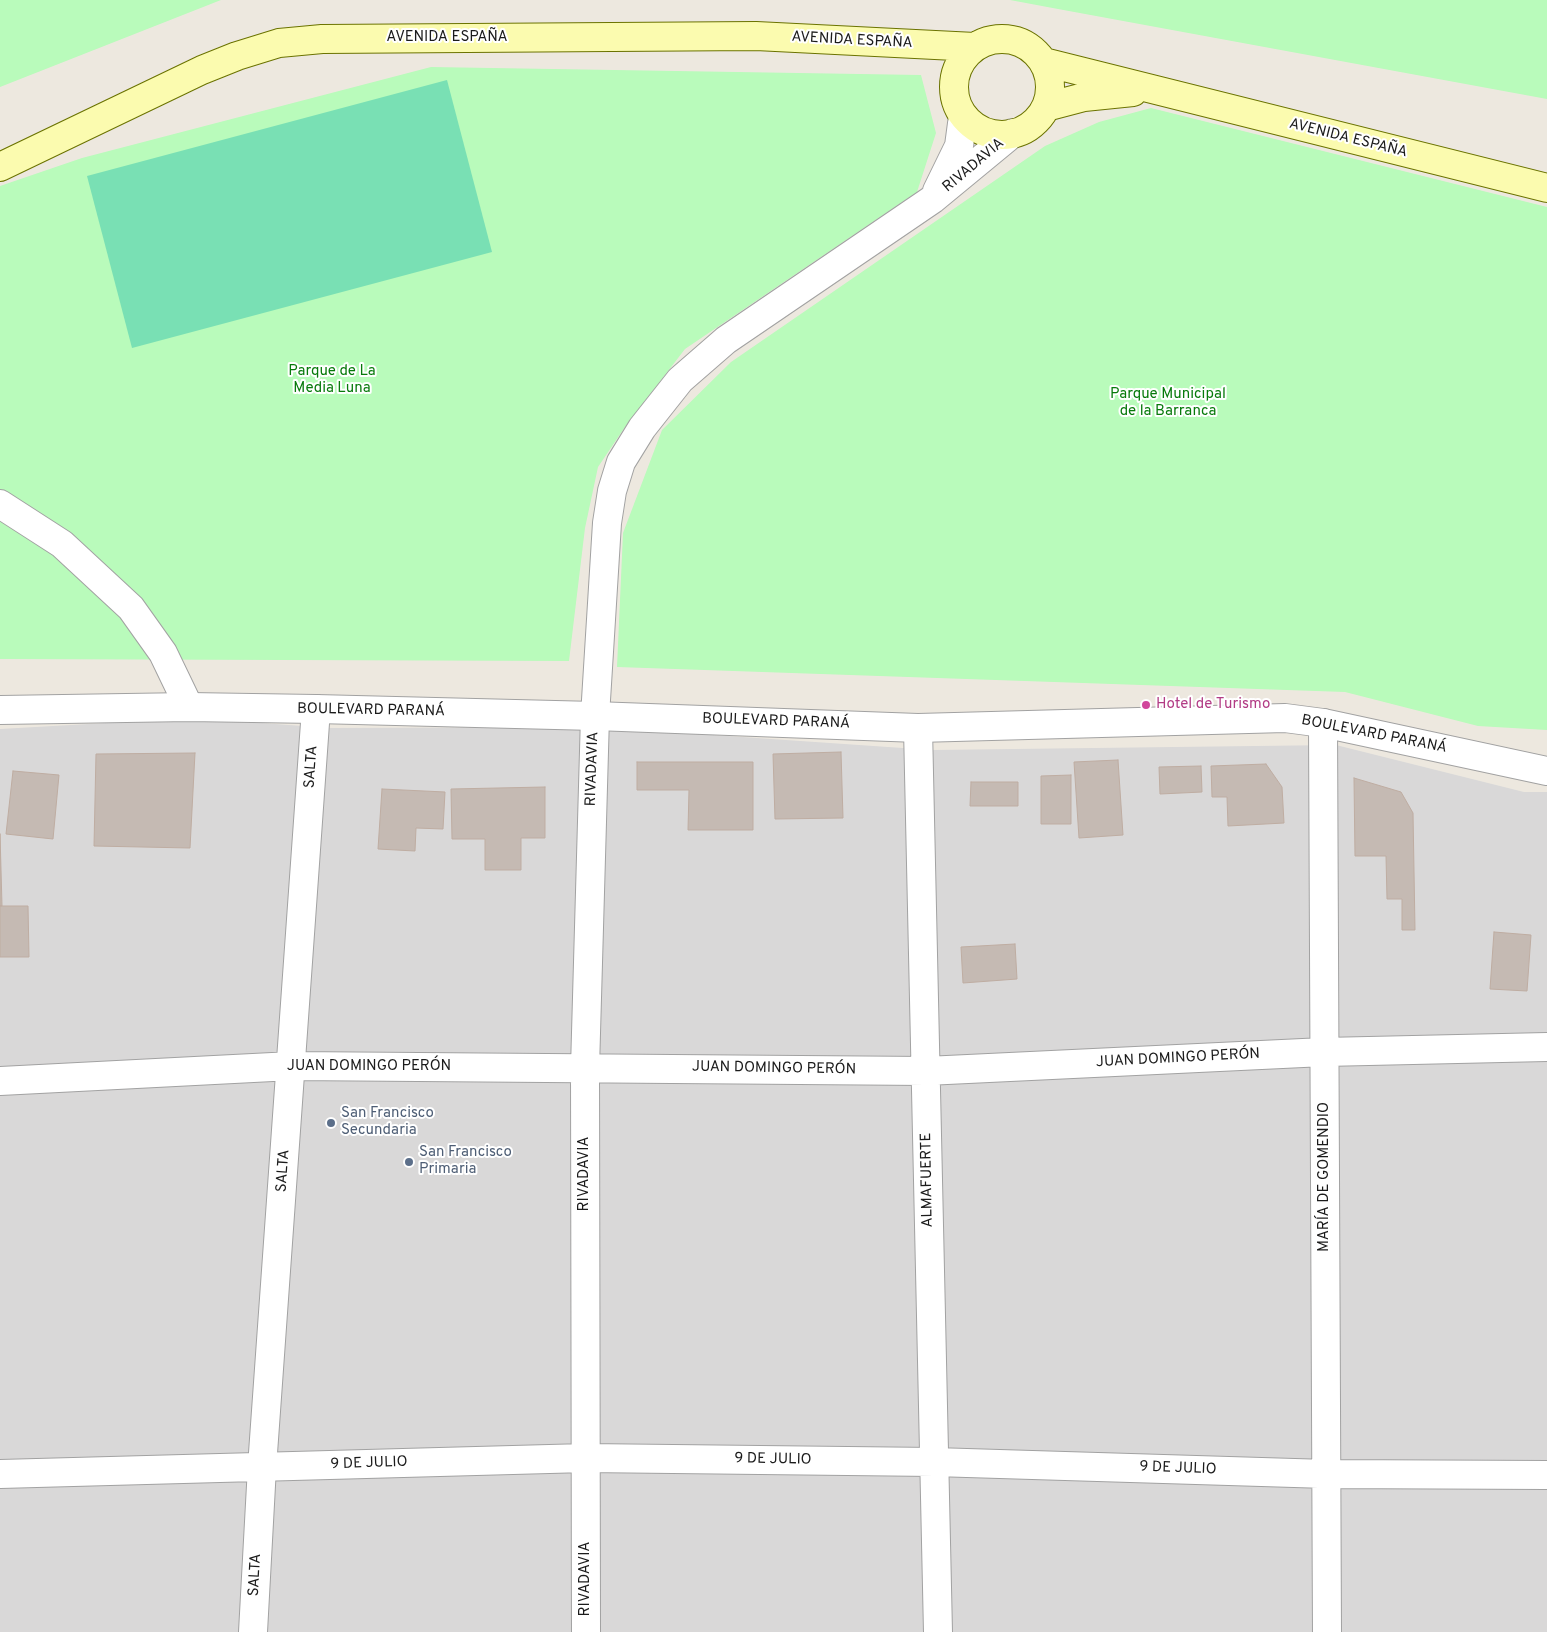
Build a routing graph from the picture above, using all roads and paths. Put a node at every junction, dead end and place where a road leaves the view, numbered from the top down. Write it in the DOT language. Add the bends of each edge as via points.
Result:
graph roads {
  1 [pos="920,45"];
  2 [pos="975,46"];
  3 [pos="1044,62"];
  4 [pos="955,71"];
  5 [pos="1149,90"];
  6 [pos="1046,107"];
  7 [pos="962,116"];
  8 [pos="1014,133"];
  9 [pos="0,167"];
  10 [pos="1547,188"];
  11 [pos="933,199"];
  12 [pos="0,504"];
  13 [pos="189,707"];
  14 [pos="316,709"];
  15 [pos="0,710"];
  16 [pos="595,716"];
  17 [pos="1323,723"];
  18 [pos="918,728"];
  19 [pos="1547,771"];
  20 [pos="1547,1047"];
  21 [pos="1324,1052"];
  22 [pos="292,1066"];
  23 [pos="585,1068"];
  24 [pos="926,1071"];
  25 [pos="0,1081"];
  26 [pos="586,1458"];
  27 [pos="934,1462"];
  28 [pos="262,1467"];
  29 [pos="0,1474"];
  30 [pos="1326,1474"];
  31 [pos="1547,1475"];
  32 [pos="253,1632"];
  33 [pos="586,1632"];
  34 [pos="938,1632"];
  35 [pos="1327,1632"];
  1 -- 2 [label="main road, AVENIDA ESPAÑA"];
  1 -- 4 [label="main road, AVENIDA ESPAÑA"];
  1 -- 9 [label="main road, AVENIDA ESPAÑA" via="756,36 322,39 279,43 202,70"];
  2 -- 3 [label="main road, AVENIDA ESPAÑA" via="1005,38 1027,46"];
  2 -- 4 [label="main road"];
  3 -- 5 [label="main road, AVENIDA ESPAÑA"];
  3 -- 6 [label="main road" via="1050,92"];
  4 -- 7 [label="main road" via="956,103"];
  5 -- 6 [label="main road, AVENIDA ESPAÑA" via="1084,96"];
  5 -- 10 [label="main road, AVENIDA ESPAÑA"];
  6 -- 8 [label="main road" via="1027,128"];
  7 -- 8 [label="main road" via="985,132"];
  7 -- 11 [label="street, RIVADAVIA" via="959,146"];
  8 -- 11 [label="street, RIVADAVIA"];
  11 -- 16 [label="street, RIVADAVIA" via="726,340 680,380 642,428 621,462 606,523"];
  12 -- 13 [label="street" via="62,544 131,608 164,653"];
  13 -- 14 [label="street, BOULEVARD PARANÁ"];
  13 -- 15 [label="street, BOULEVARD PARANÁ"];
  14 -- 16 [label="street, BOULEVARD PARANÁ"];
  14 -- 22 [label="street, SALTA"];
  16 -- 18 [label="street, BOULEVARD PARANÁ"];
  16 -- 23 [label="street, RIVADAVIA"];
  17 -- 18 [label="street, BOULEVARD PARANÁ" via="1286,718"];
  17 -- 19 [label="street, BOULEVARD PARANÁ"];
  17 -- 21 [label="street, MARÍA DE GOMENDIO"];
  18 -- 24 [label="street, ALMAFUERTE"];
  20 -- 21 [label="street, JUAN DOMINGO PERÓN"];
  21 -- 24 [label="street, JUAN DOMINGO PERÓN"];
  21 -- 30 [label="street, MARÍA DE GOMENDIO"];
  22 -- 23 [label="street, JUAN DOMINGO PERÓN"];
  22 -- 25 [label="street, JUAN DOMINGO PERÓN"];
  22 -- 28 [label="street, SALTA"];
  23 -- 24 [label="street, JUAN DOMINGO PERÓN"];
  23 -- 26 [label="street, RIVADAVIA"];
  24 -- 27 [label="street, ALMAFUERTE"];
  26 -- 27 [label="street, 9 DE JULIO"];
  26 -- 28 [label="street, 9 DE JULIO"];
  26 -- 33 [label="street, RIVADAVIA"];
  27 -- 30 [label="street, 9 DE JULIO"];
  27 -- 34 [label="street, ALMAFUERTE"];
  28 -- 29 [label="street, 9 DE JULIO"];
  28 -- 32 [label="street, SALTA"];
  30 -- 31 [label="street, 9 DE JULIO"];
  30 -- 35 [label="street, MARÍA DE GOMENDIO"];
}
